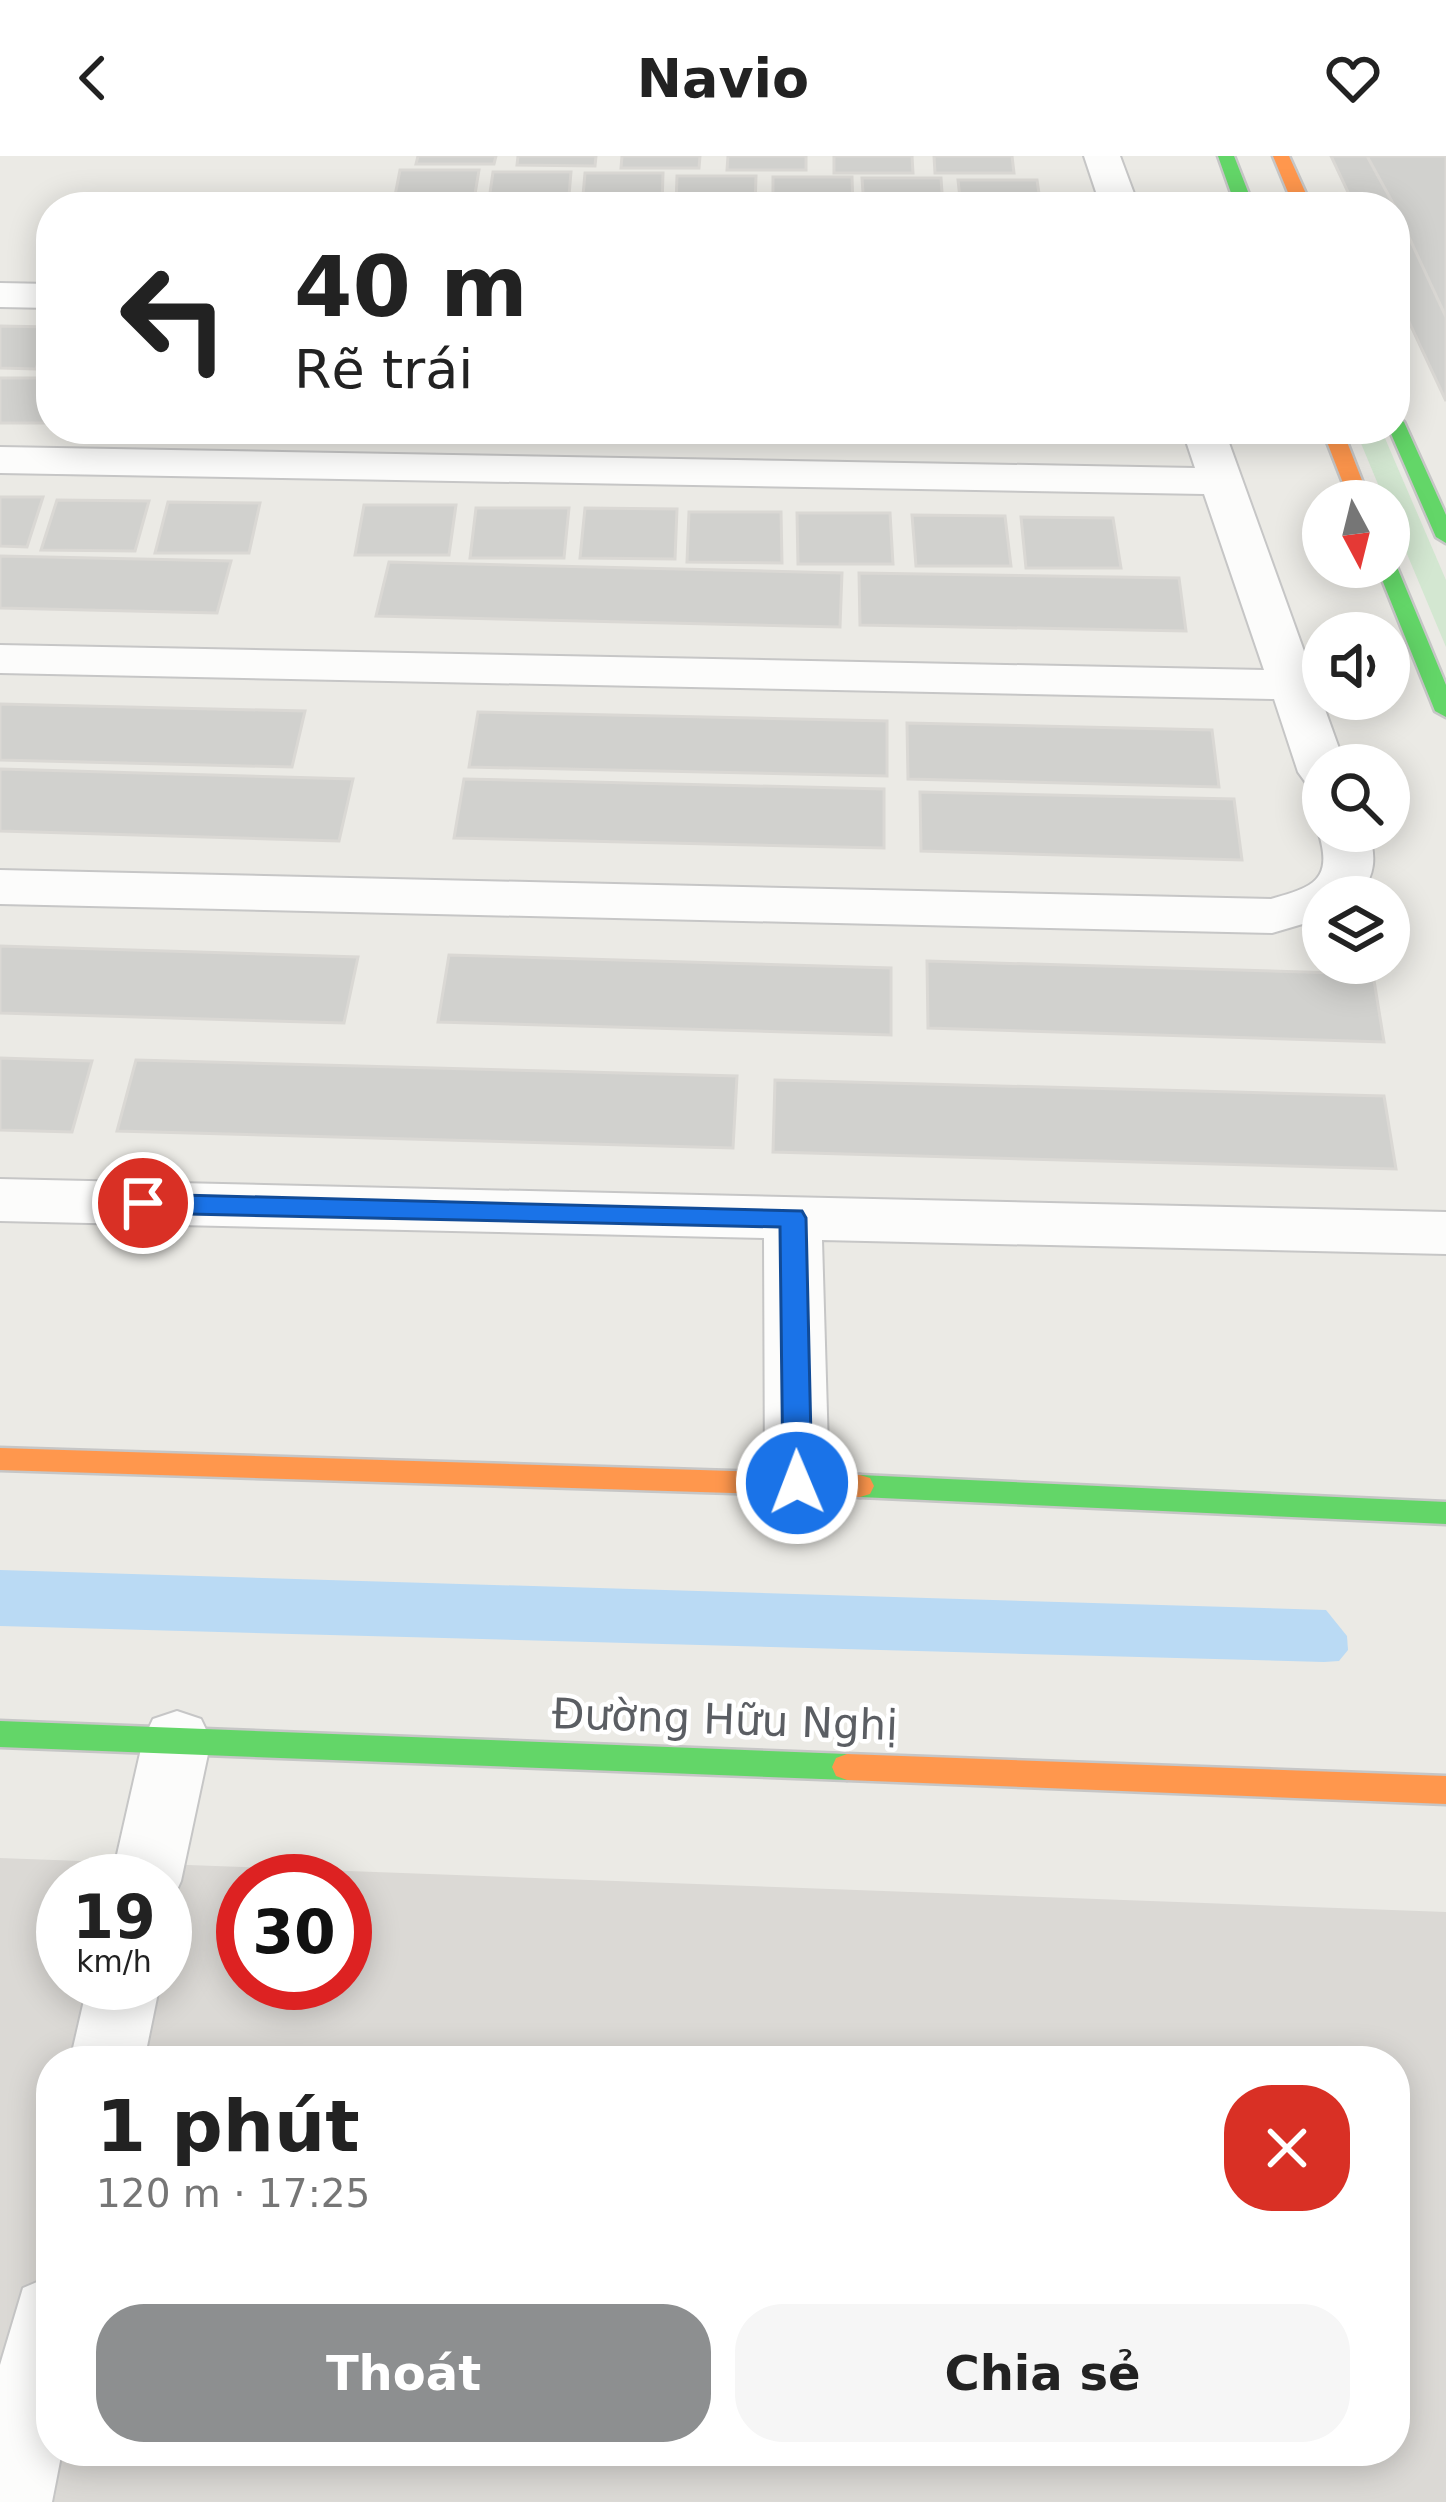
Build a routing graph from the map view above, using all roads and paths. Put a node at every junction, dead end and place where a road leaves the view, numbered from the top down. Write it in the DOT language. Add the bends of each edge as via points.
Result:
graph roads {
  1 [pos="1102,156"];
  2 [pos="1226,156"];
  3 [pos="1281,156"];
  4 [pos="1115,192"];
  5 [pos="1239,192"];
  6 [pos="1297,192"];
  7 [pos="0,295"];
  8 [pos="36,296"];
  9 [pos="1208,444"];
  10 [pos="1338,444"];
  11 [pos="1405,444"];
  12 [pos="0,460"];
  13 [pos="1352,480"];
  14 [pos="1222,481"];
  15 [pos="1446,537"];
  16 [pos="1396,588"];
  17 [pos="0,659"];
  18 [pos="1292,686"];
  19 [pos="1446,711"];
  20 [pos="1313,744"];
  21 [pos="0,887"];
  22 [pos="1302,907"];
  23 [pos="0,1200"];
  24 [pos="793,1218"];
  25 [pos="1446,1233"];
  26 [pos="0,1460"];
  27 [pos="797,1483"];
  28 [pos="1446,1513"];
  29 [pos="0,1735"];
  30 [pos="177,1740"];
  31 [pos="1446,1790"];
  32 [pos="152,1854"];
  33 [pos="118,2010"];
  34 [pos="110,2046"];
  35 [pos="36,2384"];
  36 [pos="10,2502"];
  1 -- 4 [label="street"];
  2 -- 5 [label="main road"];
  3 -- 6 [label="main road"];
  7 -- 8 [label="street"];
  9 -- 14 [label="street"];
  10 -- 13 [label="main road"];
  11 -- 15 [label="main road"];
  12 -- 14 [label="street"];
  14 -- 18 [label="street"];
  16 -- 19 [label="main road"];
  17 -- 18 [label="street"];
  18 -- 20 [label="street"];
  21 -- 22 [label="street" via="1246,917"];
  23 -- 24 [label="street"];
  24 -- 25 [label="street"];
  24 -- 27 [label="street"];
  26 -- 27 [label="main road"];
  27 -- 28 [label="main road"];
  29 -- 30 [label="main road, Đường Hữu Nghị"];
  30 -- 31 [label="main road, Đường Hữu Nghị"];
  30 -- 32 [label="street"];
  33 -- 34 [label="street"];
  35 -- 36 [label="street"];
}
